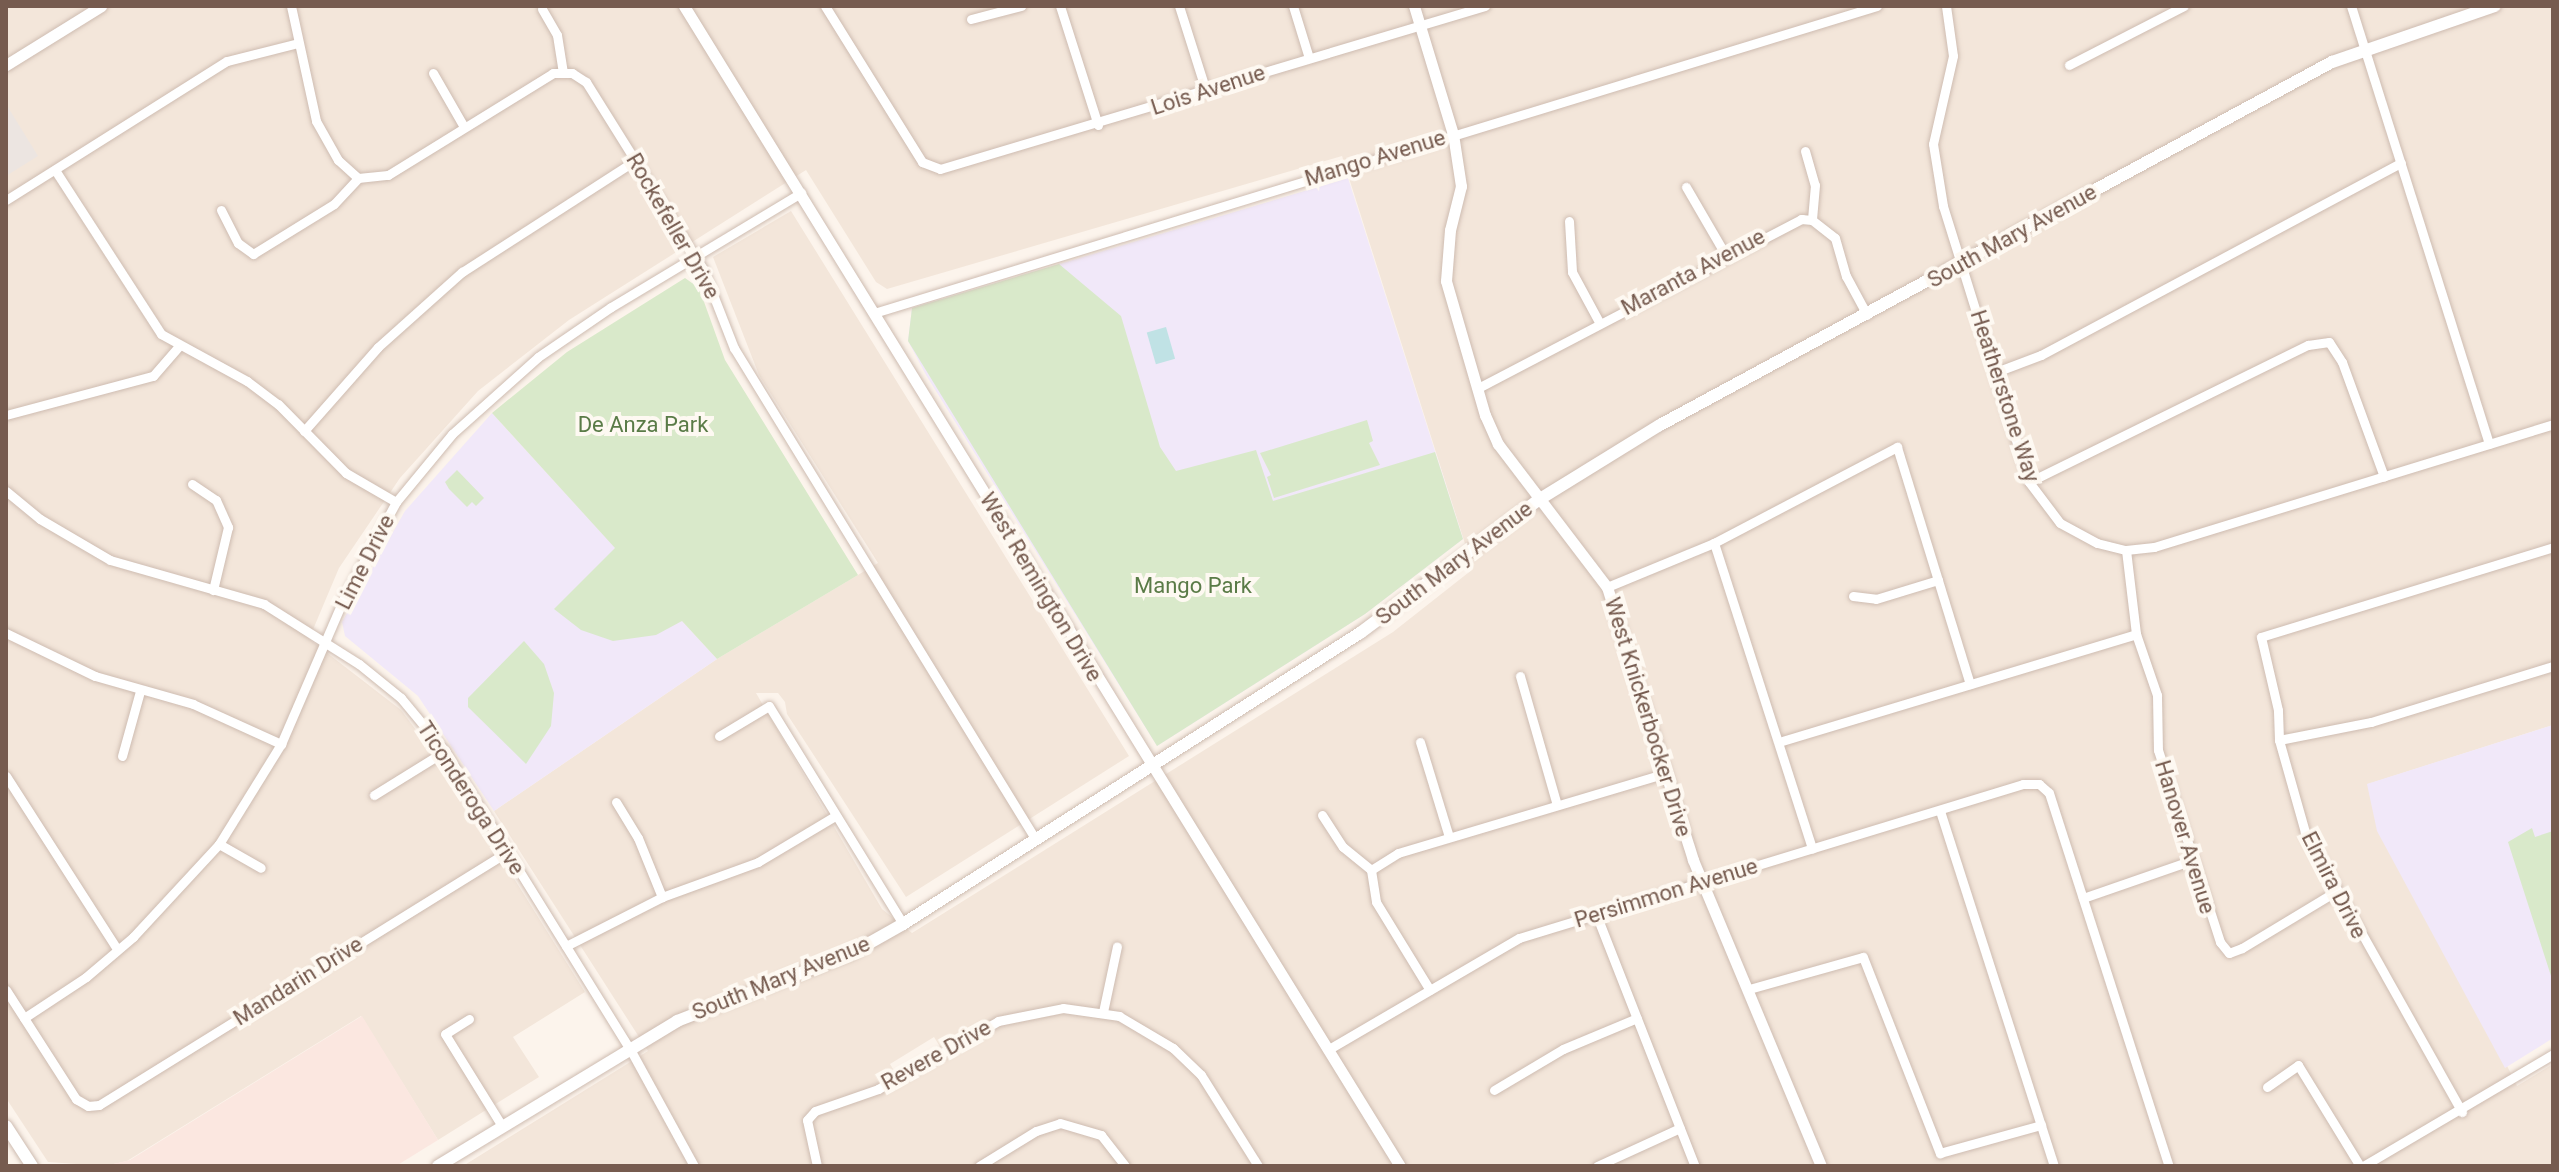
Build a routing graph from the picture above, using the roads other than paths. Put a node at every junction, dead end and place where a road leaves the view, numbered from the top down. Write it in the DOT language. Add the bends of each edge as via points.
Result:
graph roads {
  1 [pos="101,6"];
  2 [pos="291,6"];
  3 [pos="684,6"];
  4 [pos="825,6"];
  5 [pos="1021,6"];
  6 [pos="1060,6"];
  7 [pos="1179,6"];
  8 [pos="1293,6"];
  9 [pos="1414,6"];
  10 [pos="1485,6"];
  11 [pos="1877,6"];
  12 [pos="1946,6"];
  13 [pos="2184,6"];
  14 [pos="2351,6"];
  15 [pos="2495,6"];
  16 [pos="542,9"];
  17 [pos="971,19"];
  18 [pos="1420,25"];
  19 [pos="298,43"];
  20 [pos="2365,48"];
  21 [pos="1309,58"];
  22 [pos="6,65"];
  23 [pos="2069,65"];
  24 [pos="563,72"];
  25 [pos="433,73"];
  26 [pos="1206,91"];
  27 [pos="1098,125"];
  28 [pos="464,127"];
  29 [pos="1453,134"];
  30 [pos="1805,151"];
  31 [pos="636,160"];
  32 [pos="2401,163"];
  33 [pos="55,170"];
  34 [pos="358,178"];
  35 [pos="1686,187"];
  36 [pos="801,193"];
  37 [pos="6,200"];
  38 [pos="221,210"];
  39 [pos="1812,220"];
  40 [pos="1569,221"];
  41 [pos="1725,254"];
  42 [pos="695,257"];
  43 [pos="1963,262"];
  44 [pos="874,313"];
  45 [pos="1867,315"];
  46 [pos="1599,322"];
  47 [pos="178,347"];
  48 [pos="1996,372"];
  49 [pos="1478,388"];
  50 [pos="6,415"];
  51 [pos="2553,424"];
  52 [pos="304,431"];
  53 [pos="2489,444"];
  54 [pos="2384,477"];
  55 [pos="2029,482"];
  56 [pos="192,484"];
  57 [pos="6,491"];
  58 [pos="1540,499"];
  59 [pos="396,502"];
  60 [pos="1714,543"];
  61 [pos="2553,547"];
  62 [pos="2126,550"];
  63 [pos="1938,580"];
  64 [pos="1607,587"];
  65 [pos="213,590"];
  66 [pos="1853,596"];
  67 [pos="6,633"];
  68 [pos="2136,634"];
  69 [pos="325,642"];
  70 [pos="2553,666"];
  71 [pos="1520,676"];
  72 [pos="1970,684"];
  73 [pos="140,691"];
  74 [pos="719,736"];
  75 [pos="2279,740"];
  76 [pos="1420,742"];
  77 [pos="1779,742"];
  78 [pos="281,744"];
  79 [pos="445,751"];
  80 [pos="122,756"];
  81 [pos="1151,768"];
  82 [pos="1666,773"];
  83 [pos="6,776"];
  84 [pos="374,795"];
  85 [pos="616,802"];
  86 [pos="1557,805"];
  87 [pos="1940,811"];
  88 [pos="1322,815"];
  89 [pos="835,816"];
  90 [pos="1449,837"];
  91 [pos="1036,840"];
  92 [pos="219,844"];
  93 [pos="1812,849"];
  94 [pos="507,852"];
  95 [pos="2190,861"];
  96 [pos="261,868"];
  97 [pos="1371,870"];
  98 [pos="1703,880"];
  99 [pos="2335,892"];
  100 [pos="662,897"];
  101 [pos="2083,898"];
  102 [pos="1596,914"];
  103 [pos="903,924"];
  104 [pos="566,946"];
  105 [pos="1117,946"];
  106 [pos="117,949"];
  107 [pos="1749,989"];
  108 [pos="6,990"];
  109 [pos="1430,990"];
  110 [pos="1103,1012"];
  111 [pos="24,1018"];
  112 [pos="1637,1018"];
  113 [pos="469,1019"];
  114 [pos="630,1049"];
  115 [pos="1329,1049"];
  116 [pos="2553,1054"];
  117 [pos="2267,1087"];
  118 [pos="1494,1090"];
  119 [pos="2462,1112"];
  120 [pos="2041,1125"];
  121 [pos="6,1126"];
  122 [pos="502,1126"];
  123 [pos="1680,1128"];
  124 [pos="32,1166"];
  125 [pos="438,1166"];
  126 [pos="694,1166"];
  127 [pos="817,1166"];
  128 [pos="979,1166"];
  129 [pos="1125,1166"];
  130 [pos="1258,1166"];
  131 [pos="1400,1166"];
  132 [pos="1597,1166"];
  133 [pos="1695,1166"];
  134 [pos="1821,1166"];
  135 [pos="2054,1166"];
  136 [pos="2169,1166"];
  137 [pos="2361,1166"];
  1 -- 22 [label="street"];
  2 -- 19 [label="street"];
  3 -- 36 [label="street, West Remington Drive"];
  4 -- 27 [label="street, Lois Avenue" via="930,168"];
  5 -- 17 [label="street"];
  6 -- 27 [label="street"];
  7 -- 26 [label="street"];
  8 -- 21 [label="street"];
  9 -- 18 [label="street, West Knickerbocker Drive"];
  10 -- 18 [label="street, Lois Avenue"];
  11 -- 29 [label="street, Mango Avenue"];
  12 -- 43 [label="street, Heatherstone Way" via="1953,56 1933,144 1943,206"];
  13 -- 23 [label="street"];
  14 -- 20 [label="street"];
  15 -- 20 [label="main road, South Mary Avenue"];
  16 -- 24 [label="street" via="557,35"];
  18 -- 21 [label="street, Lois Avenue"];
  18 -- 29 [label="street, West Knickerbocker Drive"];
  19 -- 33 [label="street" via="227,61"];
  19 -- 34 [label="street" via="316,121 338,160"];
  20 -- 32 [label="street"];
  20 -- 43 [label="main road, South Mary Avenue"];
  21 -- 26 [label="street, Lois Avenue"];
  24 -- 28 [label="street" via="542,78"];
  24 -- 31 [label="street, Rockefeller Drive" via="586,82"];
  25 -- 28 [label="street"];
  26 -- 27 [label="street, Lois Avenue"];
  28 -- 34 [label="street" via="388,175"];
  29 -- 44 [label="street, Mango Avenue"];
  29 -- 49 [label="street, West Knickerbocker Drive" via="1461,186 1450,230 1446,281"];
  30 -- 39 [label="street" via="1815,185"];
  31 -- 42 [label="street, Rockefeller Drive"];
  31 -- 52 [label="street" via="462,272 378,347"];
  32 -- 48 [label="street" via="2041,355"];
  32 -- 53 [label="street"];
  33 -- 37 [label="street"];
  33 -- 47 [label="street" via="147,316"];
  34 -- 38 [label="street" via="334,204 253,254 238,243"];
  35 -- 41 [label="street"];
  36 -- 42 [label="street, Lime Drive"];
  36 -- 44 [label="street, West Remington Drive"];
  39 -- 41 [label="street, Maranta Avenue" via="1787,223"];
  39 -- 45 [label="street" via="1835,238 1846,276"];
  40 -- 46 [label="street" via="1572,272"];
  41 -- 46 [label="street, Maranta Avenue"];
  42 -- 59 [label="street, Lime Drive" via="599,315 483,402"];
  42 -- 91 [label="street, Rockefeller Drive" via="734,348"];
  43 -- 45 [label="main road, South Mary Avenue"];
  43 -- 48 [label="street, Heatherstone Way"];
  44 -- 81 [label="street, West Remington Drive"];
  45 -- 58 [label="main road, South Mary Avenue" via="1660,425"];
  46 -- 49 [label="street, Maranta Avenue"];
  47 -- 50 [label="street" via="153,376"];
  47 -- 52 [label="street" via="247,381"];
  48 -- 55 [label="street, Heatherstone Way"];
  49 -- 58 [label="street, West Knickerbocker Drive" via="1498,444"];
  51 -- 53 [label="street"];
  52 -- 59 [label="street" via="346,473"];
  53 -- 54 [label="street"];
  54 -- 55 [label="street" via="2342,362 2329,342 2308,345"];
  54 -- 62 [label="street" via="2154,547"];
  55 -- 62 [label="street, Heatherstone Way" via="2060,523 2097,543"];
  56 -- 65 [label="street" via="216,500 228,527"];
  57 -- 65 [label="street, Ticonderoga Drive" via="85,548 134,569"];
  58 -- 64 [label="street, West Knickerbocker Drive"];
  58 -- 81 [label="main road, South Mary Avenue" via="1360,633"];
  59 -- 69 [label="street, Lime Drive"];
  60 -- 63 [label="street" via="1897,447"];
  60 -- 64 [label="street"];
  60 -- 77 [label="street"];
  61 -- 75 [label="street, Elmira Drive" via="2261,637 2278,710"];
  62 -- 68 [label="street, Hanover Avenue"];
  63 -- 66 [label="street" via="1876,599"];
  63 -- 72 [label="street"];
  64 -- 82 [label="street, West Knickerbocker Drive"];
  65 -- 69 [label="street, Ticonderoga Drive" via="264,604"];
  67 -- 73 [label="street"];
  68 -- 72 [label="street"];
  68 -- 95 [label="street, Hanover Avenue" via="2157,695 2158,750"];
  69 -- 78 [label="street, Lime Drive"];
  69 -- 79 [label="street, Ticonderoga Drive" via="401,698"];
  70 -- 75 [label="street" via="2371,722"];
  71 -- 86 [label="street"];
  72 -- 77 [label="street"];
  73 -- 78 [label="street" via="193,704"];
  73 -- 80 [label="street"];
  74 -- 89 [label="street" via="769,706"];
  75 -- 99 [label="street, Elmira Drive" via="2305,832"];
  76 -- 90 [label="street"];
  77 -- 93 [label="street"];
  78 -- 92 [label="street, Lime Drive"];
  79 -- 84 [label="street"];
  79 -- 94 [label="street, Ticonderoga Drive"];
  81 -- 91 [label="main road, South Mary Avenue"];
  81 -- 115 [label="street, West Remington Drive"];
  82 -- 86 [label="street"];
  82 -- 98 [label="street, West Knickerbocker Drive"];
  83 -- 106 [label="street"];
  85 -- 100 [label="street" via="638,838"];
  86 -- 90 [label="street"];
  87 -- 93 [label="street, Persimmon Avenue"];
  87 -- 101 [label="street, Persimmon Avenue" via="2023,784 2039,784 2049,793"];
  87 -- 120 [label="street"];
  88 -- 97 [label="street" via="1343,847"];
  89 -- 100 [label="street" via="758,862"];
  89 -- 103 [label="street"];
  90 -- 97 [label="street" via="1398,853"];
  91 -- 103 [label="main road, South Mary Avenue"];
  92 -- 96 [label="street"];
  92 -- 106 [label="street, Lime Drive" via="170,901"];
  93 -- 98 [label="street, Persimmon Avenue"];
  94 -- 104 [label="street, Ticonderoga Drive"];
  94 -- 111 [label="street, Mandarin Drive" via="99,1105 76,1099"];
  95 -- 99 [label="street, Hanover Avenue" via="2229,953"];
  95 -- 101 [label="street"];
  97 -- 109 [label="street" via="1376,902"];
  98 -- 102 [label="street, Persimmon Avenue"];
  98 -- 107 [label="street, West Knickerbocker Drive"];
  99 -- 119 [label="street, Elmira Drive"];
  100 -- 104 [label="street"];
  101 -- 136 [label="street"];
  102 -- 109 [label="street, Persimmon Avenue" via="1519,938"];
  102 -- 112 [label="street"];
  103 -- 114 [label="main road, South Mary Avenue" via="850,954 677,1021"];
  104 -- 114 [label="street, Ticonderoga Drive"];
  105 -- 110 [label="street"];
  106 -- 111 [label="street, Lime Drive"];
  107 -- 120 [label="street" via="1863,957 1940,1153"];
  107 -- 134 [label="street, West Knickerbocker Drive"];
  108 -- 111 [label="street"];
  109 -- 115 [label="street, Persimmon Avenue"];
  110 -- 127 [label="street, Revere Drive" via="1041,1010 977,1030 878,1089 815,1111 807,1120"];
  110 -- 130 [label="street, Revere Drive" via="1145,1029 1187,1060"];
  112 -- 118 [label="street" via="1563,1049"];
  112 -- 123 [label="street"];
  113 -- 122 [label="street" via="445,1034"];
  114 -- 122 [label="main road, South Mary Avenue"];
  114 -- 126 [label="street, Ticonderoga Drive"];
  115 -- 131 [label="street, West Remington Drive"];
  116 -- 119 [label="street"];
  117 -- 137 [label="street" via="2298,1065"];
  119 -- 137 [label="street"];
  120 -- 135 [label="street"];
  121 -- 124 [label="main road"];
  122 -- 125 [label="main road, South Mary Avenue"];
  123 -- 132 [label="street"];
  123 -- 133 [label="street"];
  128 -- 129 [label="street" via="1036,1131 1060,1123 1101,1135"];
}
